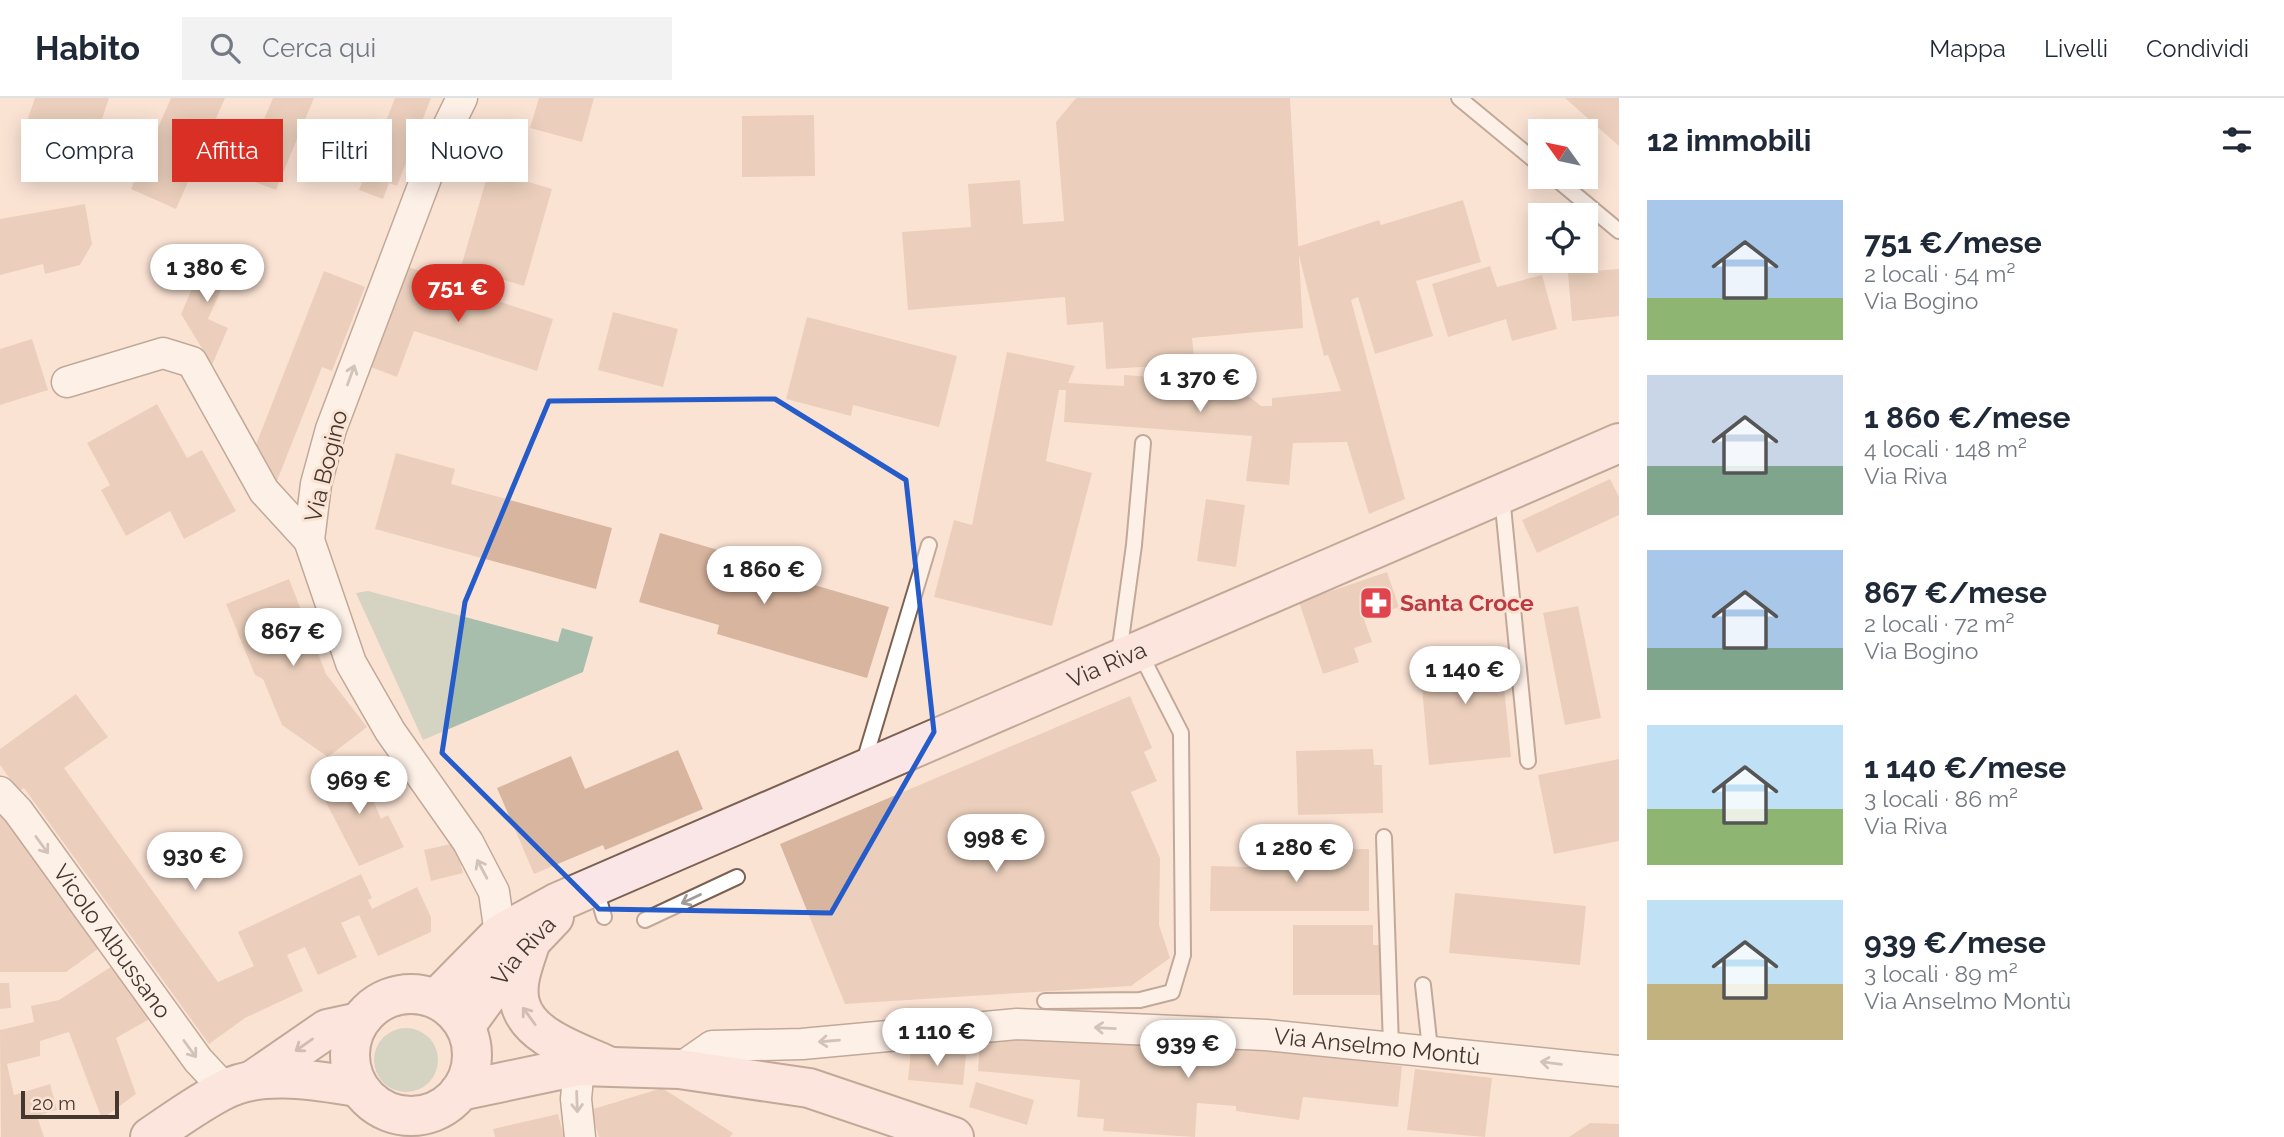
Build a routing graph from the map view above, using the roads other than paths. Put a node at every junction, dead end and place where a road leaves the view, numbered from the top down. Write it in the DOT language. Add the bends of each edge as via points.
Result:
graph roads {
  1 [pos="1459,98"];
  2 [pos="459,101"];
  3 [pos="1528,155"];
  4 [pos="1568,189"];
  5 [pos="1619,231"];
  6 [pos="67,382"];
  7 [pos="1143,443"];
  8 [pos="1619,443"];
  9 [pos="1502,494"];
  10 [pos="309,540"];
  11 [pos="929,545"];
  12 [pos="1128,653"];
  13 [pos="1528,761"];
  14 [pos="861,774"];
  15 [pos="0,792"];
  16 [pos="1384,837"];
  17 [pos="737,877"];
  18 [pos="645,920"];
  19 [pos="516,936"];
  20 [pos="1423,985"];
  21 [pos="1044,1005"];
  22 [pos="359,1022"];
  23 [pos="458,1022"];
  24 [pos="1391,1046"];
  25 [pos="1430,1049"];
  26 [pos="592,1066"];
  27 [pos="680,1069"];
  28 [pos="1619,1071"];
  29 [pos="239,1085"];
  30 [pos="358,1087"];
  31 [pos="446,1113"];
  32 [pos="398,1125"];
  33 [pos="150,1137"];
  34 [pos="580,1137"];
  35 [pos="954,1137"];
  1 -- 3 [label="lane"];
  10 -- 2 [label="street, Via Bogino, one-way" via="316,484 331,429"];
  4 -- 5 [label="lane"];
  6 -- 10 [label="street" via="163,353 192,362 264,491"];
  7 -- 12 [label="lane"];
  8 -- 9 [label="street, Via Riva"];
  9 -- 12 [label="street, Via Riva"];
  9 -- 13 [label="lane"];
  19 -- 10 [label="street, Via Bogino, one-way" via="468,842 390,731 351,663"];
  11 -- 14 [label="lane"];
  12 -- 14 [label="street, Via Riva"];
  12 -- 21 [label="lane" via="1181,733 1183,955 1172,992 1140,1000"];
  14 -- 19 [label="street, Via Riva" via="600,902 556,903"];
  15 -- 29 [label="street, Vicolo Albussano, one-way" via="198,1060"];
  16 -- 24 [label="lane"];
  17 -- 18 [label="lane, one-way"];
  19 -- 23 [label="street, Via Riva" via="499,977"];
  26 -- 19 [label="street, one-way" via="534,1025 520,1004"];
  20 -- 25 [label="lane"];
  24 -- 21 [label="street, Via Anselmo Montù, one-way" via="1266,1035"];
  21 -- 27 [label="street, Via Anselmo Montù, one-way" via="802,1044 712,1046"];
  22 -- 23 [label="street" via="380,1001 408,993"];
  22 -- 29 [label="street, one-way" via="327,1029"];
  22 -- 30 [label="street" via="351,1043 351,1066"];
  23 -- 26 [label="street"];
  23 -- 31 [label="street" via="469,1077"];
  24 -- 25 [label="street, Via Anselmo Montù"];
  28 -- 25 [label="street, Via Anselmo Montù, one-way"];
  26 -- 27 [label="street"];
  26 -- 31 [label="street"];
  26 -- 34 [label="street, one-way" via="576,1099"];
  27 -- 35 [label="street" via="809,1088"];
  29 -- 30 [label="street" via="322,1081"];
  29 -- 33 [label="street"];
  30 -- 32 [label="street"];
  31 -- 32 [label="street" via="414,1116"];
}
